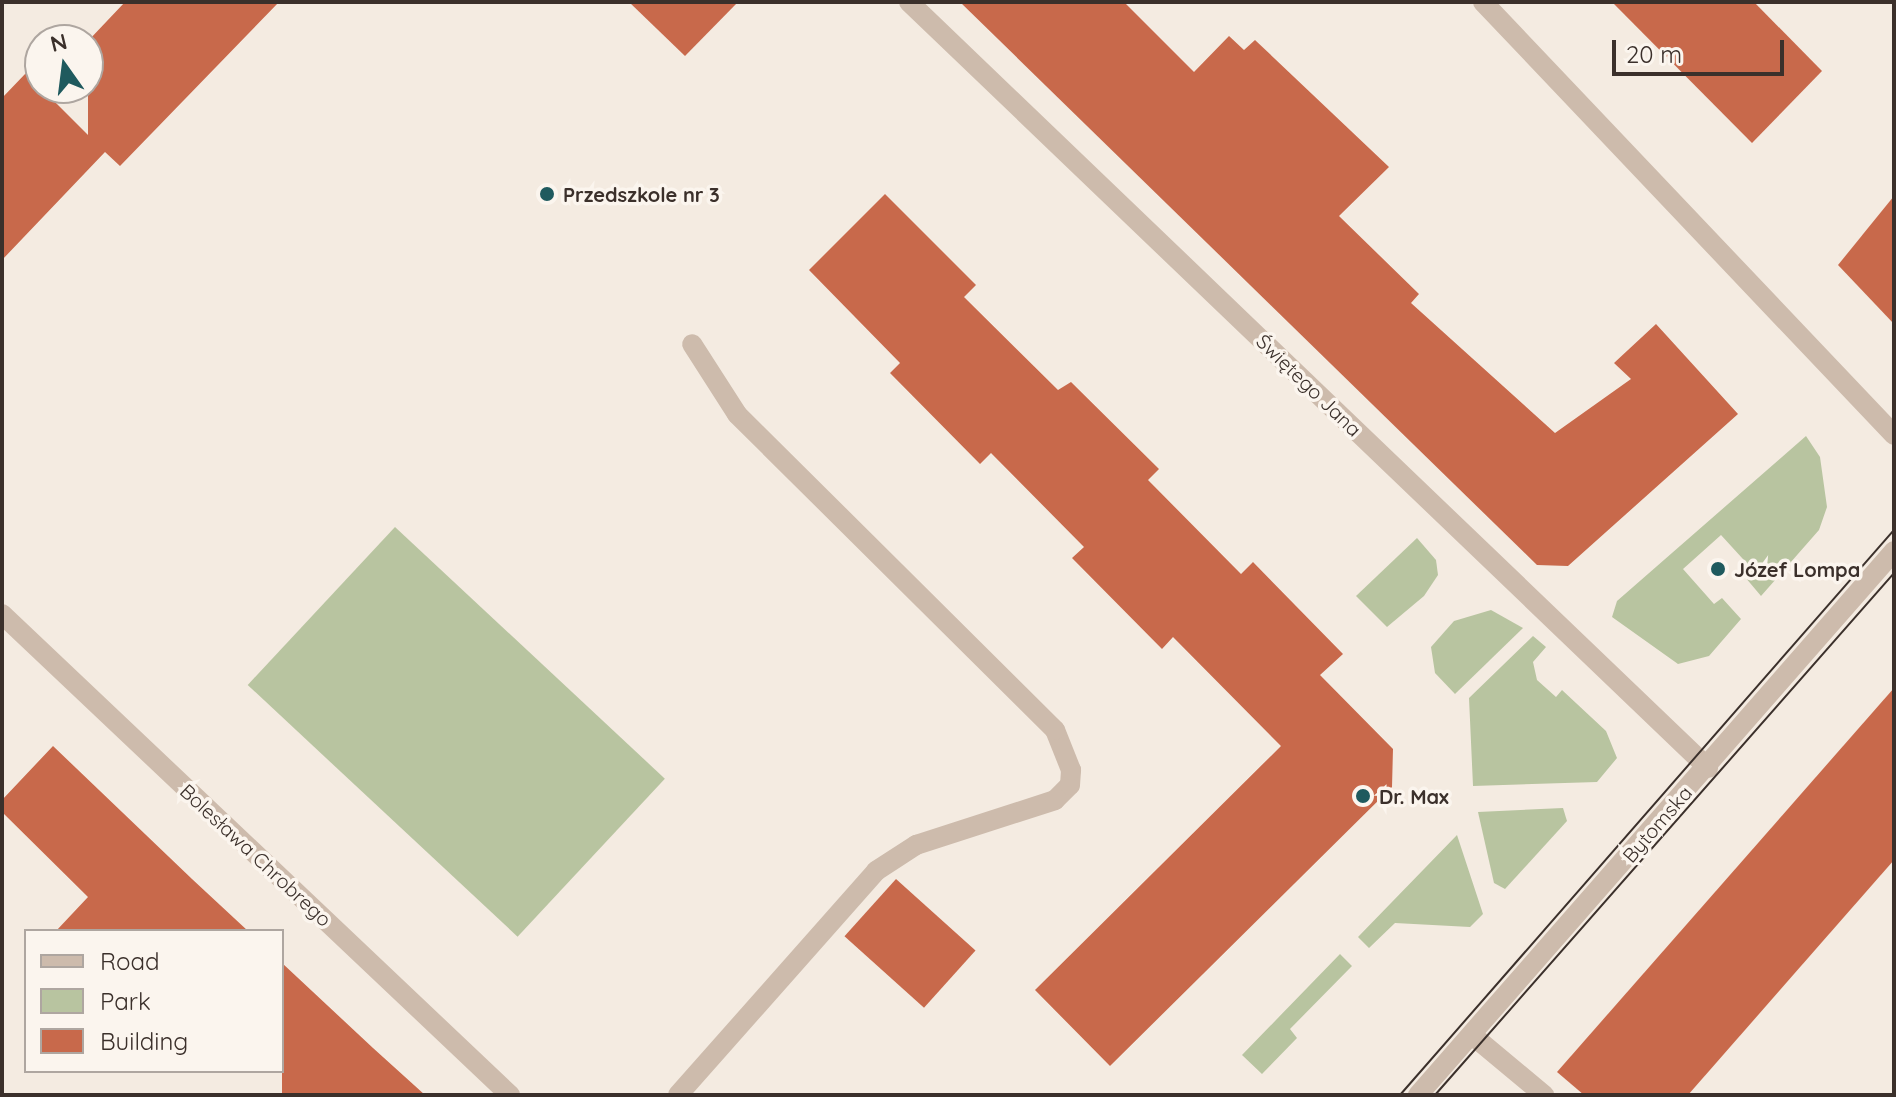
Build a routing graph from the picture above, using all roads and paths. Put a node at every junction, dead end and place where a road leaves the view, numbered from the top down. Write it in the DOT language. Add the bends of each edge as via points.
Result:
graph roads {
  1 [pos="909,2"];
  2 [pos="1483,2"];
  3 [pos="692,344"];
  4 [pos="1894,435"];
  5 [pos="1894,551"];
  6 [pos="2,614"];
  7 [pos="1708,768"];
  8 [pos="1472,1035"];
  9 [pos="510,1095"];
  10 [pos="678,1095"];
  11 [pos="1418,1095"];
  12 [pos="1544,1095"];
  1 -- 7 [label="street, Świętego Jana"];
  2 -- 4 [label="street"];
  3 -- 10 [label="street" via="737,414 1055,730 1071,770 1070,785 1055,800 916,845 876,871"];
  5 -- 7 [label="street, Bytomska"];
  6 -- 9 [label="street, Bolesława Chrobrego"];
  7 -- 8 [label="street, Bytomska"];
  8 -- 11 [label="street, Bytomska"];
  8 -- 12 [label="street"];
}
